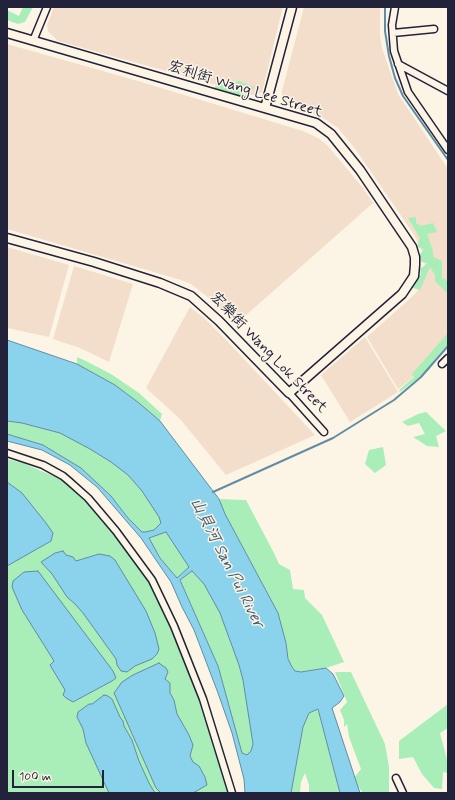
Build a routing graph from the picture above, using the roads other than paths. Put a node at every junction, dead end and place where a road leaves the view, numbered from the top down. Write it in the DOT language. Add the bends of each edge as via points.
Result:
graph roads {
  1 [pos="47,7"];
  2 [pos="292,7"];
  3 [pos="395,7"];
  4 [pos="434,29"];
  5 [pos="7,33"];
  6 [pos="393,33"];
  7 [pos="32,41"];
  8 [pos="398,64"];
  9 [pos="448,91"];
  10 [pos="265,108"];
  11 [pos="448,150"];
  12 [pos="7,238"];
  13 [pos="448,358"];
  14 [pos="442,364"];
  15 [pos="290,393"];
  16 [pos="324,432"];
  17 [pos="7,453"];
  18 [pos="396,778"];
  19 [pos="232,793"];
  20 [pos="403,793"];
  1 -- 7 [label="street"];
  2 -- 10 [label="street"];
  3 -- 6 [label="street"];
  4 -- 6 [label="street"];
  5 -- 7 [label="street, 宏利街 Wang Lee Street"];
  6 -- 8 [label="street"];
  7 -- 10 [label="street, 宏利街 Wang Lee Street"];
  8 -- 9 [label="street"];
  8 -- 11 [label="street" via="408,92"];
  10 -- 15 [label="street, 宏利街 Wang Lee Street" via="316,124 331,134 360,170 408,239 415,257 414,276 402,294"];
  12 -- 15 [label="street, 宏樂街 Wang Lok Street" via="94,262 160,283 191,296"];
  13 -- 14 [label="street"];
  15 -- 16 [label="street, 宏樂街 Wang Lok Street"];
  17 -- 19 [label="street" via="43,464 70,482 88,498 116,531 152,580 204,699"];
  18 -- 20 [label="street"];
}
